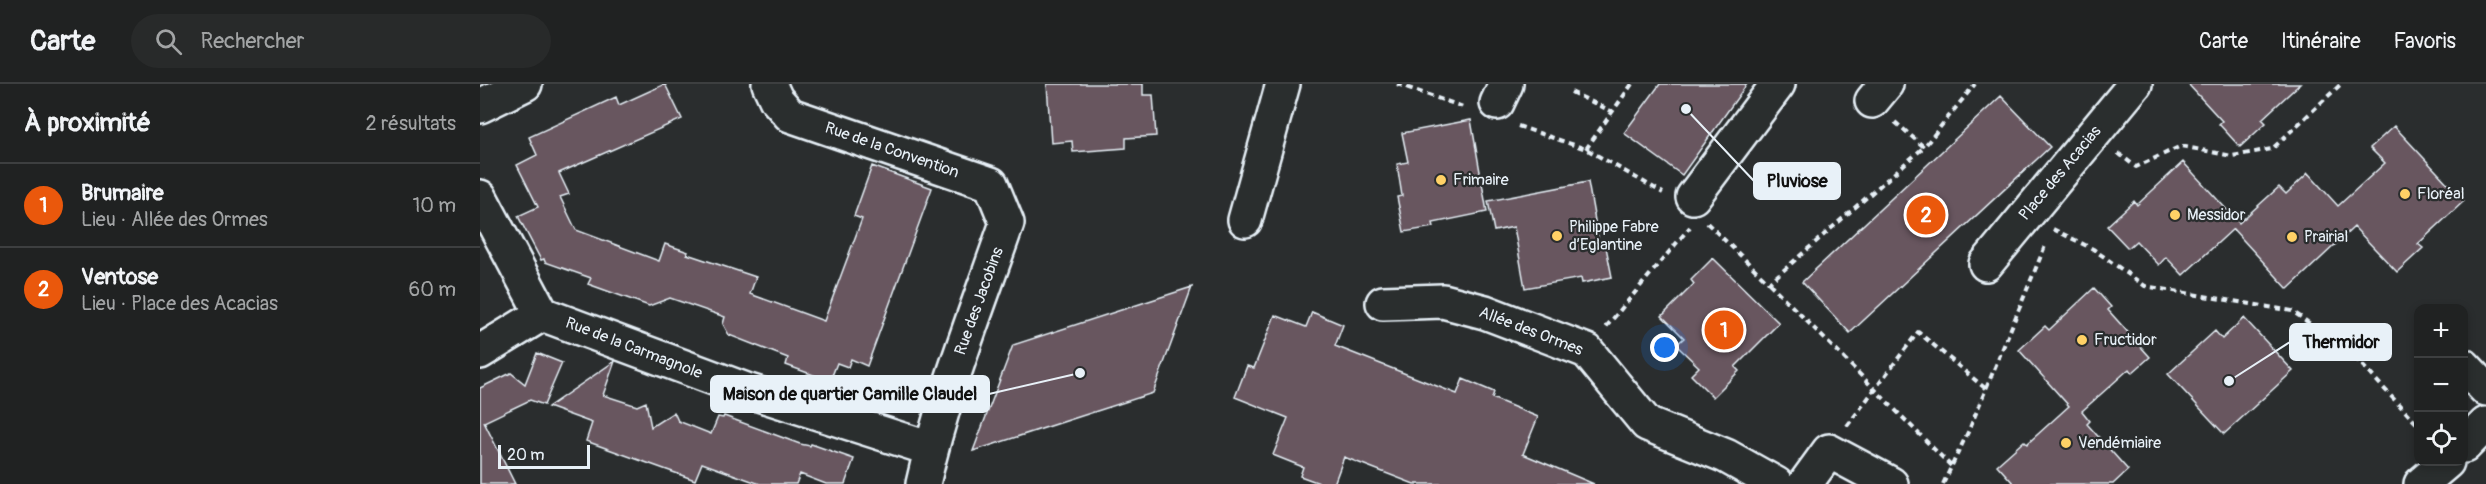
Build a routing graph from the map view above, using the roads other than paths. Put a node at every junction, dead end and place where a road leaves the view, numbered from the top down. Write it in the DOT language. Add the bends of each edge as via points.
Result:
graph roads {
  1 [pos="525,84"];
  2 [pos="770,84"];
  3 [pos="1283,84"];
  4 [pos="1778,84"];
  5 [pos="2135,84"];
  6 [pos="480,106"];
  7 [pos="480,197"];
  8 [pos="1690,202"];
  9 [pos="1245,220"];
  10 [pos="1007,223"];
  11 [pos="1986,264"];
  12 [pos="1383,303"];
  13 [pos="542,314"];
  14 [pos="480,352"];
  15 [pos="2468,371"];
  16 [pos="2486,389"];
  17 [pos="2486,424"];
  18 [pos="2468,441"];
  19 [pos="931,449"];
  20 [pos="2442,466"];
  21 [pos="923,484"];
  22 [pos="1776,484"];
  23 [pos="1805,484"];
  24 [pos="1891,484"];
  25 [pos="2421,484"];
  1 -- 6 [label="street"];
  2 -- 10 [label="street, Rue de la Convention" via="776,99 790,115 991,184"];
  3 -- 9 [label="street"];
  4 -- 8 [label="street"];
  5 -- 11 [label="street, Place des Acacias"];
  7 -- 13 [label="street"];
  10 -- 19 [label="street, Rue des Jacobins" via="961,349"];
  12 -- 22 [label="street, Allée des Ormes" via="1443,301 1485,312 1587,351 1647,424 1726,456"];
  13 -- 14 [label="street"];
  13 -- 19 [label="street, Rue de la Carmagnole" via="746,390"];
  15 -- 16 [label="street"];
  17 -- 18 [label="street"];
  19 -- 21 [label="street, Rue des Jacobins"];
  20 -- 25 [label="street"];
  23 -- 24 [label="street" via="1829,452"];
}
